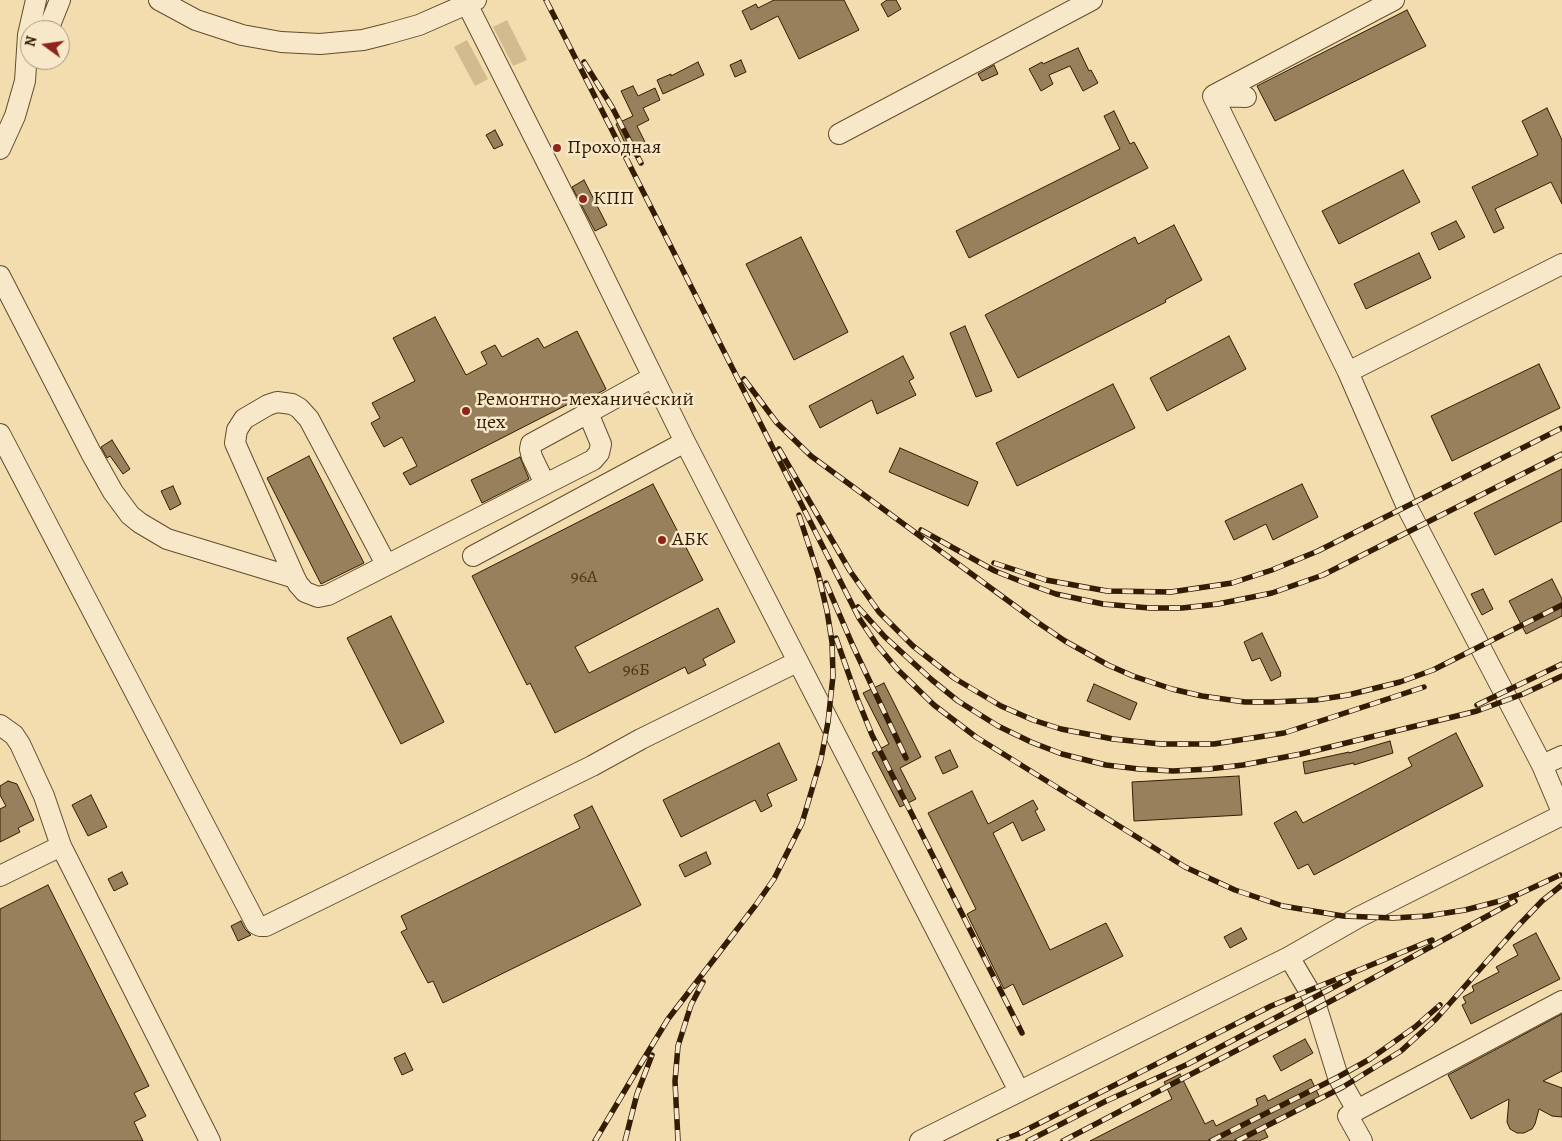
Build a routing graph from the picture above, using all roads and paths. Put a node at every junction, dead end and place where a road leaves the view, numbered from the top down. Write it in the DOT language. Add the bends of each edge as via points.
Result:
graph roads {
  1 [pos="36,0"];
  2 [pos="60,0"];
  3 [pos="159,0"];
  4 [pos="1092,0"];
  5 [pos="1394,0"];
  6 [pos="469,2"];
  7 [pos="52,20"];
  8 [pos="31,70"];
  9 [pos="25,81"];
  10 [pos="1213,96"];
  11 [pos="1246,97"];
  12 [pos="839,134"];
  13 [pos="0,149"];
  14 [pos="1562,264"];
  15 [pos="0,276"];
  16 [pos="1348,372"];
  17 [pos="653,377"];
  18 [pos="588,413"];
  19 [pos="0,434"];
  20 [pos="685,442"];
  21 [pos="545,484"];
  22 [pos="473,556"];
  23 [pos="386,564"];
  24 [pos="295,578"];
  25 [pos="797,662"];
  26 [pos="0,725"];
  27 [pos="1562,756"];
  28 [pos="1542,765"];
  29 [pos="1562,814"];
  30 [pos="61,846"];
  31 [pos="0,876"];
  32 [pos="1289,957"];
  33 [pos="1562,1001"];
  34 [pos="1019,1091"];
  35 [pos="1357,1110"];
  36 [pos="210,1141"];
  37 [pos="920,1141"];
  38 [pos="1362,1141"];
  1 -- 9 [label="street" via="28,35"];
  2 -- 7 [label="street"];
  3 -- 6 [label="street" via="196,20 242,35 320,44 387,34 418,25"];
  4 -- 12 [label="street"];
  5 -- 10 [label="street"];
  6 -- 17 [label="street"];
  8 -- 9 [label="street"];
  9 -- 13 [label="street" via="15,116"];
  10 -- 11 [label="street"];
  10 -- 16 [label="street"];
  14 -- 16 [label="street"];
  15 -- 24 [label="street" via="91,453 130,515 167,539"];
  16 -- 28 [label="street" via="1406,507"];
  17 -- 18 [label="street"];
  17 -- 20 [label="street"];
  18 -- 21 [label="street" via="599,439 599,453 593,460"];
  18 -- 21 [label="street" via="531,444 532,457"];
  19 -- 25 [label="street" via="256,924 260,926 266,926 592,766"];
  20 -- 22 [label="street"];
  20 -- 25 [label="street"];
  21 -- 23 [label="street"];
  23 -- 24 [label="street" via="323,596 305,592"];
  23 -- 24 [label="street" via="309,418 292,404 277,402 244,419 237,430 235,443"];
  25 -- 34 [label="street"];
  26 -- 30 [label="street" via="14,735 37,779"];
  27 -- 28 [label="street"];
  28 -- 29 [label="street"];
  29 -- 32 [label="street" via="1359,917"];
  30 -- 31 [label="street"];
  30 -- 36 [label="street"];
  32 -- 34 [label="street"];
  32 -- 35 [label="street" via="1314,999 1338,1077"];
  33 -- 35 [label="street"];
  34 -- 37 [label="street"];
  35 -- 38 [label="street" via="1348,1116"];
}
